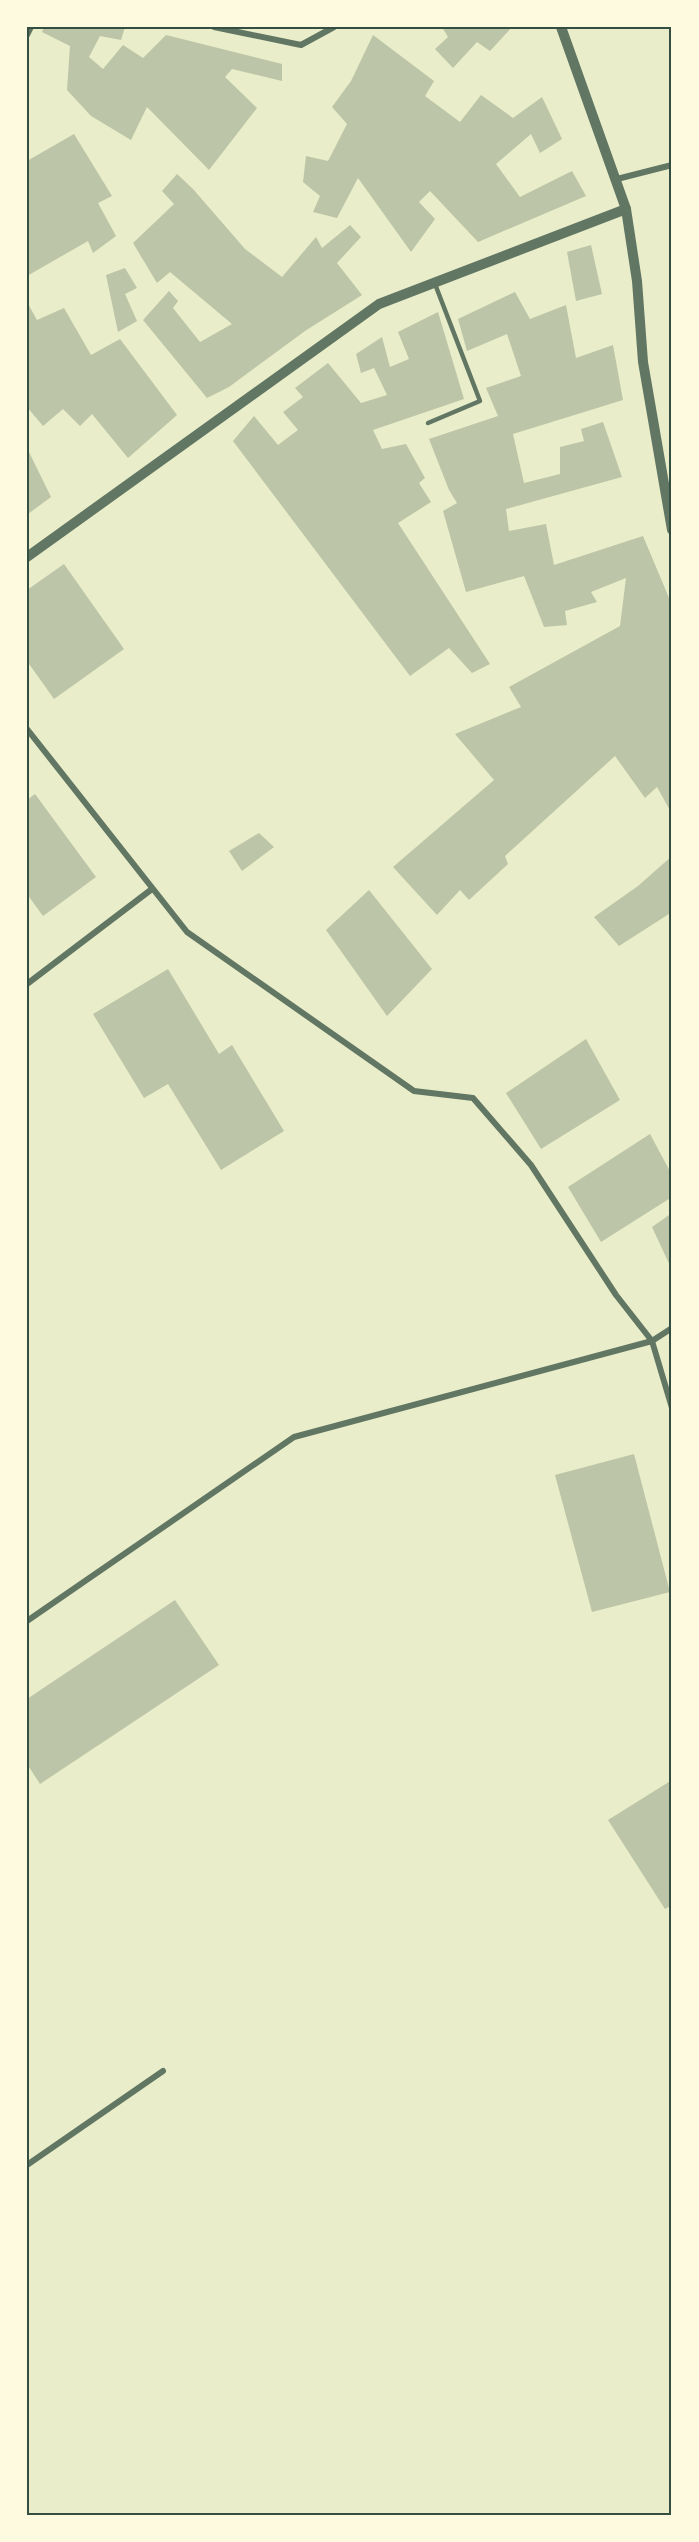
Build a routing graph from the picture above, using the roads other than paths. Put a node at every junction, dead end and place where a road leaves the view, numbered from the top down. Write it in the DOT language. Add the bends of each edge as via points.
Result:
graph roads {
  1 [pos="31,27"];
  2 [pos="214,27"];
  3 [pos="334,27"];
  4 [pos="561,27"];
  5 [pos="27,35"];
  6 [pos="672,165"];
  7 [pos="617,179"];
  8 [pos="626,209"];
  9 [pos="435,283"];
  10 [pos="428,423"];
  11 [pos="672,530"];
  12 [pos="27,558"];
  13 [pos="27,729"];
  14 [pos="152,889"];
  15 [pos="27,984"];
  16 [pos="672,1328"];
  17 [pos="652,1341"];
  18 [pos="672,1408"];
  19 [pos="27,1621"];
  20 [pos="163,2071"];
  21 [pos="27,2165"];
  1 -- 5 [label="street"];
  2 -- 3 [label="street" via="301,45"];
  4 -- 7 [label="street"];
  6 -- 7 [label="street"];
  7 -- 8 [label="street"];
  8 -- 9 [label="street"];
  8 -- 11 [label="street" via="643,362"];
  9 -- 10 [label="lane" via="480,401"];
  9 -- 12 [label="street" via="379,304"];
  13 -- 14 [label="street"];
  14 -- 15 [label="street"];
  14 -- 17 [label="street" via="187,932 414,1091 473,1098 531,1165 616,1295"];
  16 -- 17 [label="street"];
  17 -- 18 [label="street"];
  17 -- 19 [label="street" via="294,1437"];
  20 -- 21 [label="street"];
}
